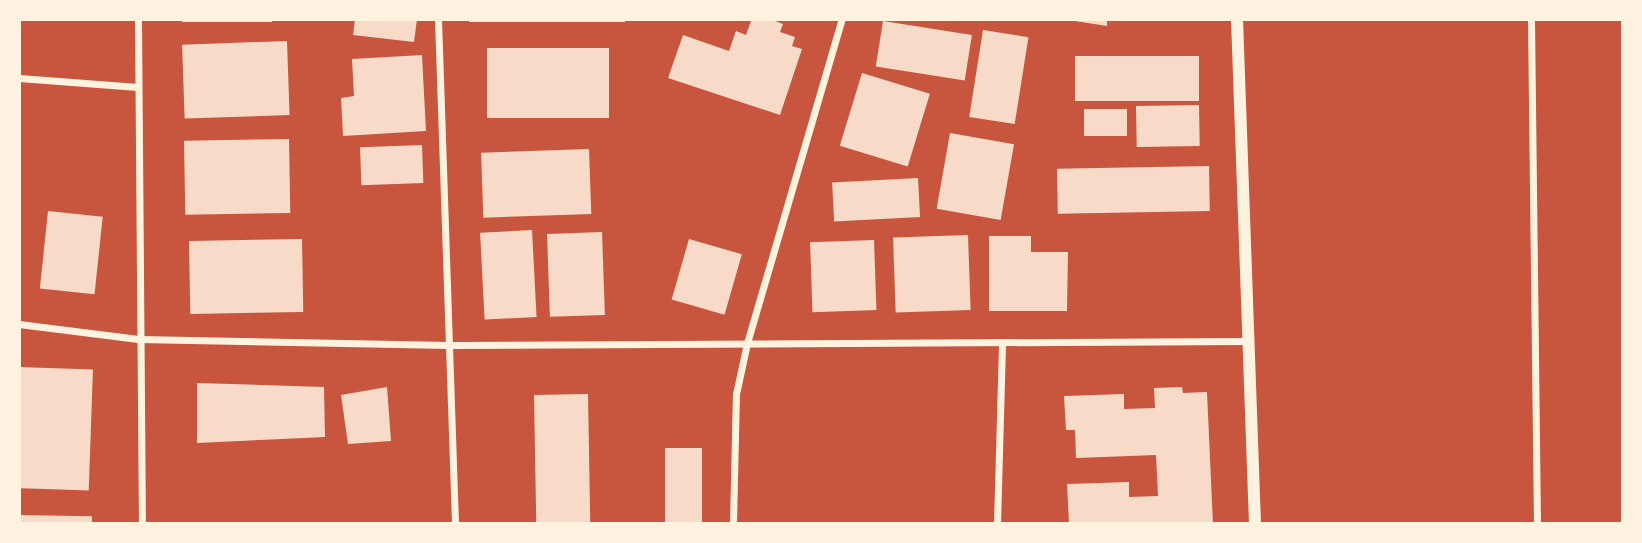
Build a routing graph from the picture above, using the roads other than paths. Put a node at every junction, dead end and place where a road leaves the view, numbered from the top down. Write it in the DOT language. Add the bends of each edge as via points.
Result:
graph roads {
  1 [pos="138,19"];
  2 [pos="438,19"];
  3 [pos="842,19"];
  4 [pos="1237,19"];
  5 [pos="1531,19"];
  6 [pos="19,78"];
  7 [pos="138,87"];
  8 [pos="19,324"];
  9 [pos="138,340"];
  10 [pos="1248,341"];
  11 [pos="747,343"];
  12 [pos="449,345"];
  13 [pos="1002,345"];
  14 [pos="142,524"];
  15 [pos="455,524"];
  16 [pos="733,524"];
  17 [pos="998,524"];
  18 [pos="1255,524"];
  19 [pos="1537,524"];
  1 -- 7 [label="street"];
  2 -- 12 [label="street"];
  3 -- 11 [label="street"];
  4 -- 10 [label="street"];
  5 -- 19 [label="street"];
  6 -- 7 [label="street"];
  7 -- 9 [label="street"];
  8 -- 9 [label="street"];
  9 -- 12 [label="street"];
  9 -- 14 [label="street"];
  10 -- 13 [label="street"];
  10 -- 18 [label="street"];
  11 -- 12 [label="street"];
  11 -- 13 [label="street"];
  11 -- 16 [label="street" via="736,394"];
  12 -- 15 [label="street"];
  13 -- 17 [label="street"];
}
